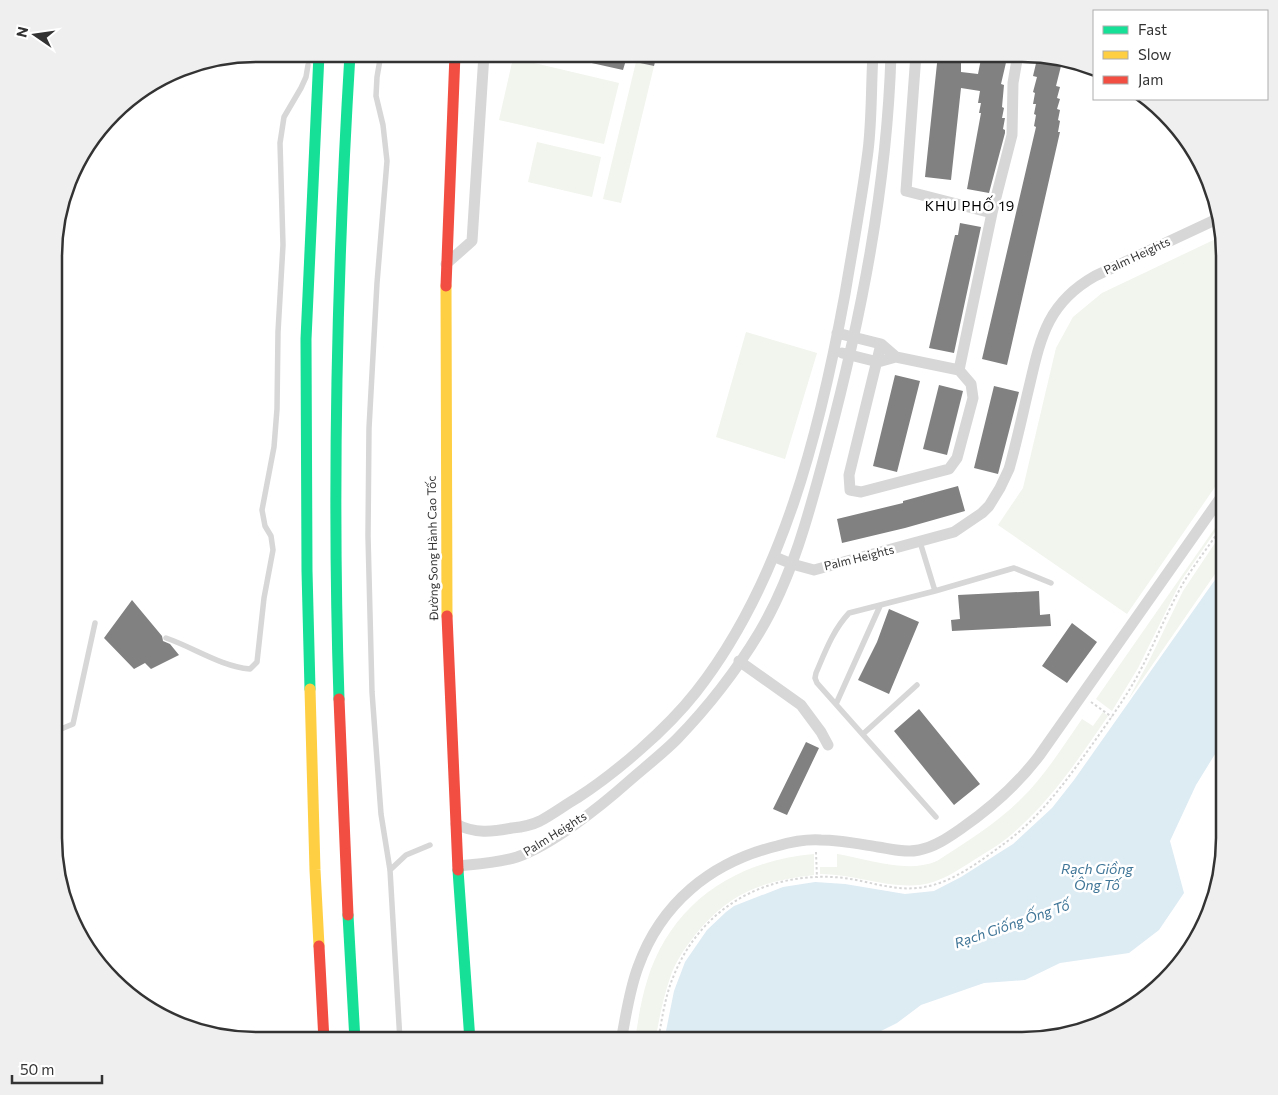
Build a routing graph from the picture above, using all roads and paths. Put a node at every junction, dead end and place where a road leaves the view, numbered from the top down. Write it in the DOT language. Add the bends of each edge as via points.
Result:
graph roads {
  1 [pos="309,62"];
  2 [pos="318,62"];
  3 [pos="349,62"];
  4 [pos="380,62"];
  5 [pos="455,62"];
  6 [pos="483,62"];
  7 [pos="873,62"];
  8 [pos="892,62"];
  9 [pos="915,62"];
  10 [pos="1017,62"];
  11 [pos="992,213"];
  12 [pos="1212,221"];
  13 [pos="446,264"];
  14 [pos="837,333"];
  15 [pos="854,338"];
  16 [pos="881,344"];
  17 [pos="834,350"];
  18 [pos="850,355"];
  19 [pos="896,357"];
  20 [pos="878,362"];
  21 [pos="959,370"];
  22 [pos="1216,504"];
  23 [pos="1216,535"];
  24 [pos="920,542"];
  25 [pos="774,557"];
  26 [pos="792,564"];
  27 [pos="1051,583"];
  28 [pos="935,592"];
  29 [pos="880,606"];
  30 [pos="95,623"];
  31 [pos="166,638"];
  32 [pos="739,661"];
  33 [pos="916,685"];
  34 [pos="1091,702"];
  35 [pos="836,704"];
  36 [pos="1112,717"];
  37 [pos="62,729"];
  38 [pos="863,734"];
  39 [pos="828,745"];
  40 [pos="936,817"];
  41 [pos="456,824"];
  42 [pos="430,845"];
  43 [pos="816,852"];
  44 [pos="458,866"];
  45 [pos="390,870"];
  46 [pos="817,878"];
  47 [pos="324,1032"];
  48 [pos="354,1032"];
  49 [pos="399,1032"];
  50 [pos="469,1032"];
  51 [pos="623,1032"];
  52 [pos="660,1032"];
  1 -- 31 [label="lane" via="304,83 284,117 280,143 282,245 277,409 274,447 262,510 272,550 257,662 250,669 240,668"];
  2 -- 47 [label="main road" via="306,339 307,571 315,870"];
  3 -- 48 [label="main road" via="337,340 337,570 345,866"];
  4 -- 45 [label="lane" via="376,96 387,161 369,428 368,536 372,692 381,814"];
  5 -- 13 [label="main road, Đường Song Hành Cao Tốc"];
  6 -- 13 [label="street" via="472,241"];
  7 -- 14 [label="street, Palm Heights" via="868,149"];
  8 -- 15 [label="street" via="890,110 877,214"];
  9 -- 11 [label="street" via="906,191"];
  10 -- 11 [label="street" via="1012,135"];
  11 -- 21 [label="street"];
  12 -- 24 [label="street, Palm Heights" via="1095,276 1067,295 1042,334 1012,457 1000,488 982,513 954,532"];
  13 -- 41 [label="main road, Đường Song Hành Cao Tốc" via="446,590"];
  14 -- 15 [label="street"];
  14 -- 17 [label="street, Palm Heights"];
  15 -- 16 [label="street"];
  15 -- 18 [label="street"];
  16 -- 19 [label="street"];
  16 -- 20 [label="street"];
  17 -- 18 [label="street"];
  17 -- 25 [label="street, Palm Heights" via="822,404"];
  18 -- 20 [label="street"];
  18 -- 26 [label="street" via="811,507"];
  19 -- 20 [label="street"];
  19 -- 21 [label="street"];
  20 -- 21 [label="street" via="849,475 850,490 861,492 949,469 957,458 972,398 970,384"];
  22 -- 51 [label="street" via="1035,760 1004,797 955,833 927,848 908,851 842,841 808,840 759,850 712,871 682,896 649,942 633,984"];
  23 -- 36 [label="path" via="1186,578 1140,671"];
  24 -- 26 [label="street, Palm Heights" via="814,570"];
  24 -- 28 [label="lane"];
  25 -- 26 [label="street"];
  25 -- 41 [label="street, Palm Heights" via="720,657 696,693 654,737 593,788 538,822 487,833"];
  26 -- 32 [label="street, Palm Heights" via="760,632"];
  27 -- 28 [label="lane" via="1014,568"];
  28 -- 29 [label="lane"];
  29 -- 35 [label="lane"];
  29 -- 35 [label="lane" via="849,613 828,644 815,678"];
  30 -- 37 [label="lane" via="73,724"];
  32 -- 39 [label="street" via="801,705"];
  32 -- 44 [label="street, Palm Heights" via="720,689 676,740 614,794 568,828 519,856"];
  33 -- 38 [label="lane"];
  34 -- 36 [label="path"];
  35 -- 38 [label="lane"];
  36 -- 46 [label="path" via="1045,807 1006,842 949,880 904,889 843,878"];
  38 -- 40 [label="lane"];
  41 -- 44 [label="main road, Đường Song Hành Cao Tốc"];
  42 -- 45 [label="lane" via="406,855"];
  43 -- 46 [label="path"];
  44 -- 50 [label="main road, Đường Song Hành Cao Tốc"];
  45 -- 49 [label="lane"];
  46 -- 52 [label="path" via="781,882 759,889 729,904 714,917 693,940 677,968"];
}
